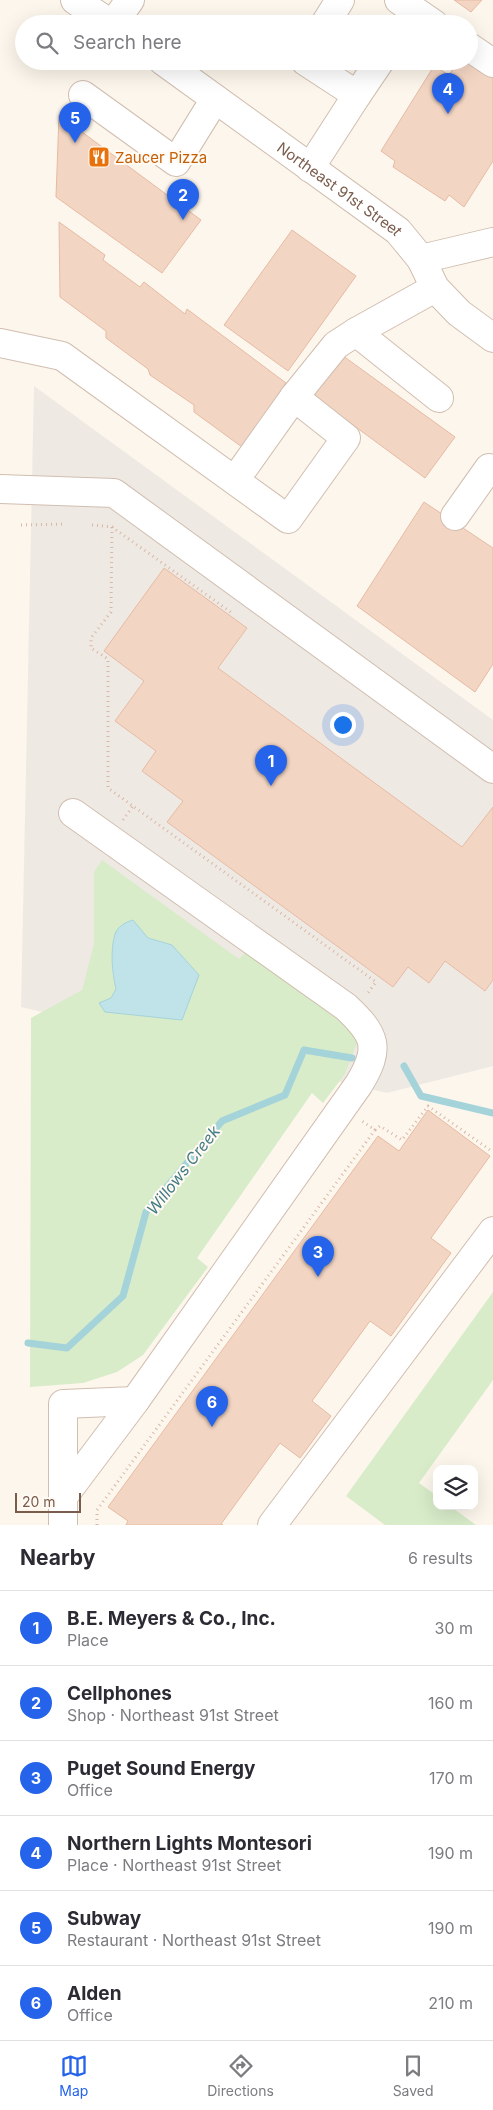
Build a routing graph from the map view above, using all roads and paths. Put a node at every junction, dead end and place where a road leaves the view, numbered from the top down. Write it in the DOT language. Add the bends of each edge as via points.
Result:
graph roads {
  1 [pos="76,0"];
  2 [pos="130,0"];
  3 [pos="340,0"];
  4 [pos="98,15"];
  5 [pos="119,15"];
  6 [pos="331,15"];
  7 [pos="478,53"];
  8 [pos="493,63"];
  9 [pos="175,70"];
  10 [pos="319,70"];
  11 [pos="374,70"];
  12 [pos="83,95"];
  13 [pos="357,95"];
  14 [pos="214,99"];
  15 [pos="310,168"];
  16 [pos="493,242"];
  17 [pos="422,258"];
  18 [pos="435,288"];
  19 [pos="356,332"];
  20 [pos="493,338"];
  21 [pos="0,343"];
  22 [pos="294,397"];
  23 [pos="439,398"];
  24 [pos="493,470"];
  25 [pos="235,480"];
  26 [pos="0,489"];
  27 [pos="455,516"];
  28 [pos="64,524"];
  29 [pos="21,525"];
  30 [pos="92,525"];
  31 [pos="112,527"];
  32 [pos="232,613"];
  33 [pos="493,769"];
  34 [pos="132,806"];
  35 [pos="73,813"];
  36 [pos="121,823"];
  37 [pos="364,998"];
  38 [pos="356,1117"];
  39 [pos="375,1130"];
  40 [pos="493,1152"];
  41 [pos="493,1231"];
  42 [pos="135,1401"];
  43 [pos="63,1497"];
  44 [pos="63,1525"];
  45 [pos="97,1525"];
  46 [pos="272,1525"];
  1 -- 4 [label="street"];
  2 -- 5 [label="street"];
  3 -- 6 [label="street"];
  7 -- 8 [label="street"];
  9 -- 14 [label="street, Northeast 91st Street"];
  10 -- 13 [label="street"];
  11 -- 13 [label="street"];
  12 -- 14 [label="street" via="176,162"];
  13 -- 15 [label="street"];
  14 -- 15 [label="street, Northeast 91st Street"];
  15 -- 17 [label="street, Northeast 91st Street" via="398,232"];
  16 -- 17 [label="street"];
  17 -- 18 [label="street, Northeast 91st Street"];
  18 -- 19 [label="street"];
  18 -- 20 [label="street, Northeast 91st Street" via="459,313"];
  19 -- 22 [label="street" via="336,345"];
  19 -- 23 [label="street"];
  21 -- 25 [label="street" via="62,356"];
  22 -- 25 [label="street"];
  22 -- 25 [label="street" via="346,438 288,519"];
  24 -- 27 [label="street" via="489,468"];
  26 -- 33 [label="street" via="114,493"];
  28 -- 29 [label="path"];
  30 -- 31 [label="path"];
  31 -- 32 [label="path"];
  31 -- 34 [label="path" via="111,612 91,638 91,648 108,659 108,788"];
  34 -- 36 [label="path"];
  34 -- 37 [label="path" via="376,982"];
  35 -- 42 [label="street" via="346,1007 364,1024 372,1039 373,1054 359,1084"];
  38 -- 39 [label="path"];
  39 -- 40 [label="path" via="380,1126 402,1140 428,1106"];
  39 -- 45 [label="path" via="97,1510"];
  41 -- 46 [label="street"];
  42 -- 43 [label="street"];
  42 -- 43 [label="street" via="63,1404"];
  43 -- 44 [label="street"];
}
